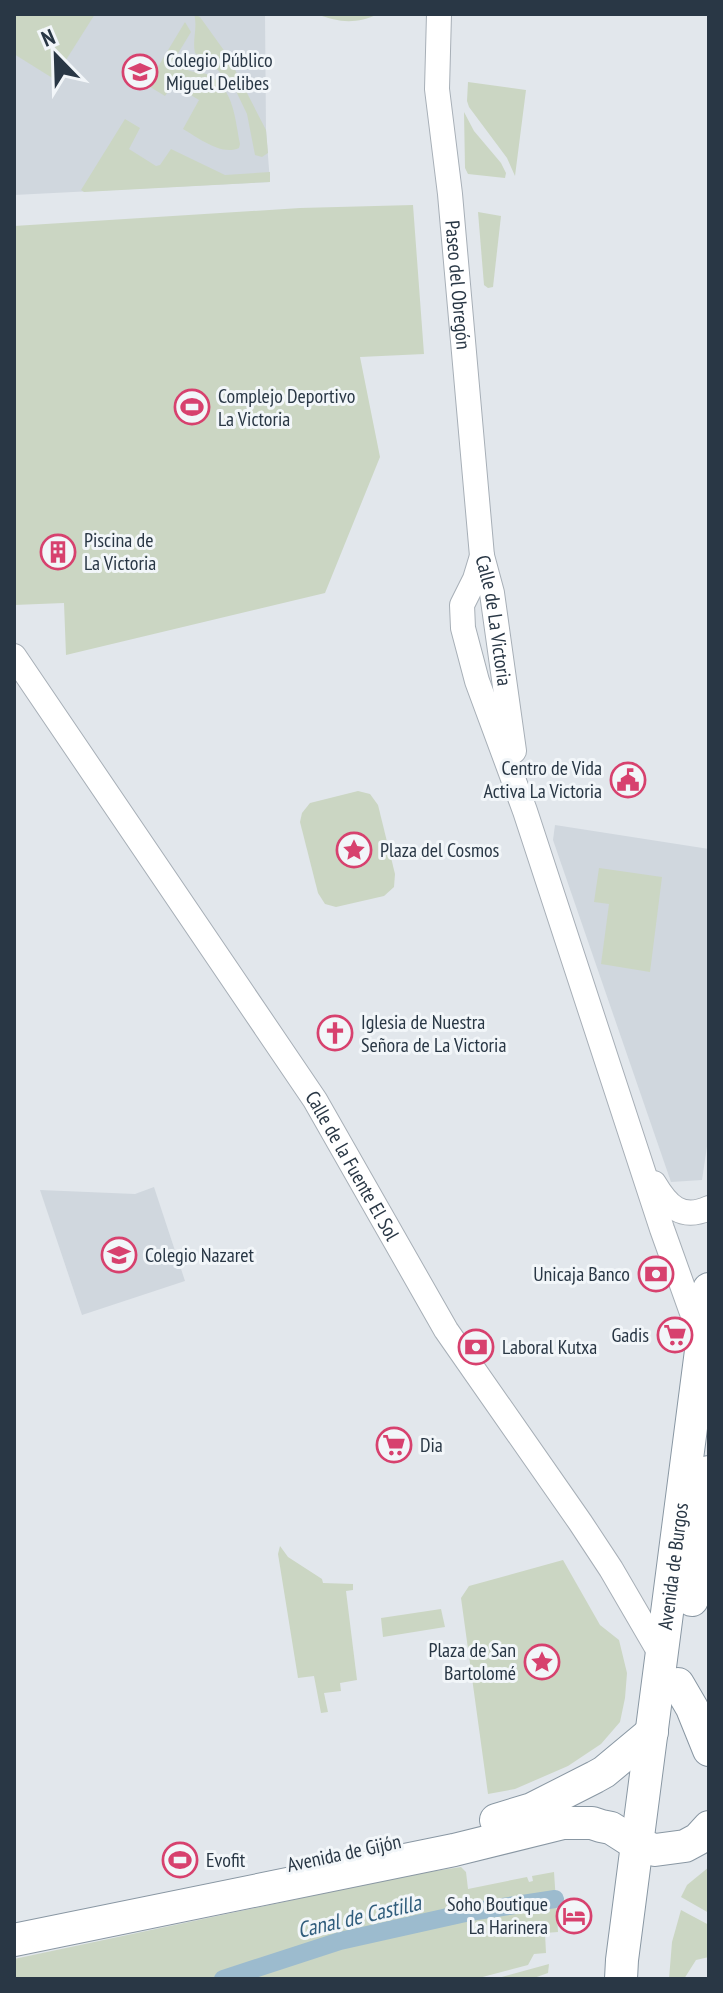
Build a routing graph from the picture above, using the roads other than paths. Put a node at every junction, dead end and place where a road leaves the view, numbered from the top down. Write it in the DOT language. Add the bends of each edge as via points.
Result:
graph roads {
  1 [pos="439,14"];
  2 [pos="482,556"];
  3 [pos="468,592"];
  4 [pos="499,648"];
  5 [pos="14,656"];
  6 [pos="525,811"];
  7 [pos="641,1162"];
  8 [pos="706,1215"];
  9 [pos="709,1289"];
  10 [pos="702,1339"];
  11 [pos="709,1381"];
  12 [pos="709,1413"];
  13 [pos="708,1486"];
  14 [pos="670,1670"];
  15 [pos="662,1732"];
  16 [pos="709,1752"];
  17 [pos="709,1827"];
  18 [pos="646,1847"];
  19 [pos="14,1921"];
  20 [pos="14,1940"];
  21 [pos="621,1979"];
  22 [pos="643,1979"];
  1 -- 2 [label="street, Paseo del Obregón" via="437,89"];
  2 -- 3 [label="street, Calle de La Victoria"];
  2 -- 4 [label="street, Calle de La Victoria"];
  3 -- 4 [label="street" via="487,613"];
  3 -- 6 [label="street, Calle de La Victoria" via="462,605 463,628"];
  4 -- 6 [label="street, Calle de La Victoria"];
  5 -- 14 [label="street, Calle de la Fuente El Sol" via="315,1100 446,1330 611,1569"];
  6 -- 7 [label="street, Calle de La Victoria"];
  7 -- 8 [label="street, Calle de La Victoria" via="667,1204"];
  7 -- 10 [label="street, Calle de La Victoria"];
  9 -- 10 [label="highway, Avenida de Burgos"];
  10 -- 14 [label="highway, Avenida de Burgos"];
  11 -- 12 [label="street"];
  13 -- 14 [label="highway, Avenida de Burgos"];
  14 -- 15 [label="highway, Avenida de Burgos"];
  14 -- 16 [label="highway"];
  15 -- 16 [label="highway"];
  15 -- 18 [label="highway, Avenida de Burgos"];
  15 -- 19 [label="highway, Avenida de Gijón" via="604,1772 532,1809 498,1820"];
  17 -- 18 [label="highway" via="685,1846"];
  18 -- 20 [label="highway, Avenida de Gijón" via="611,1828 563,1823"];
  18 -- 21 [label="highway"];
  18 -- 22 [label="highway" via="649,1900"];
}
